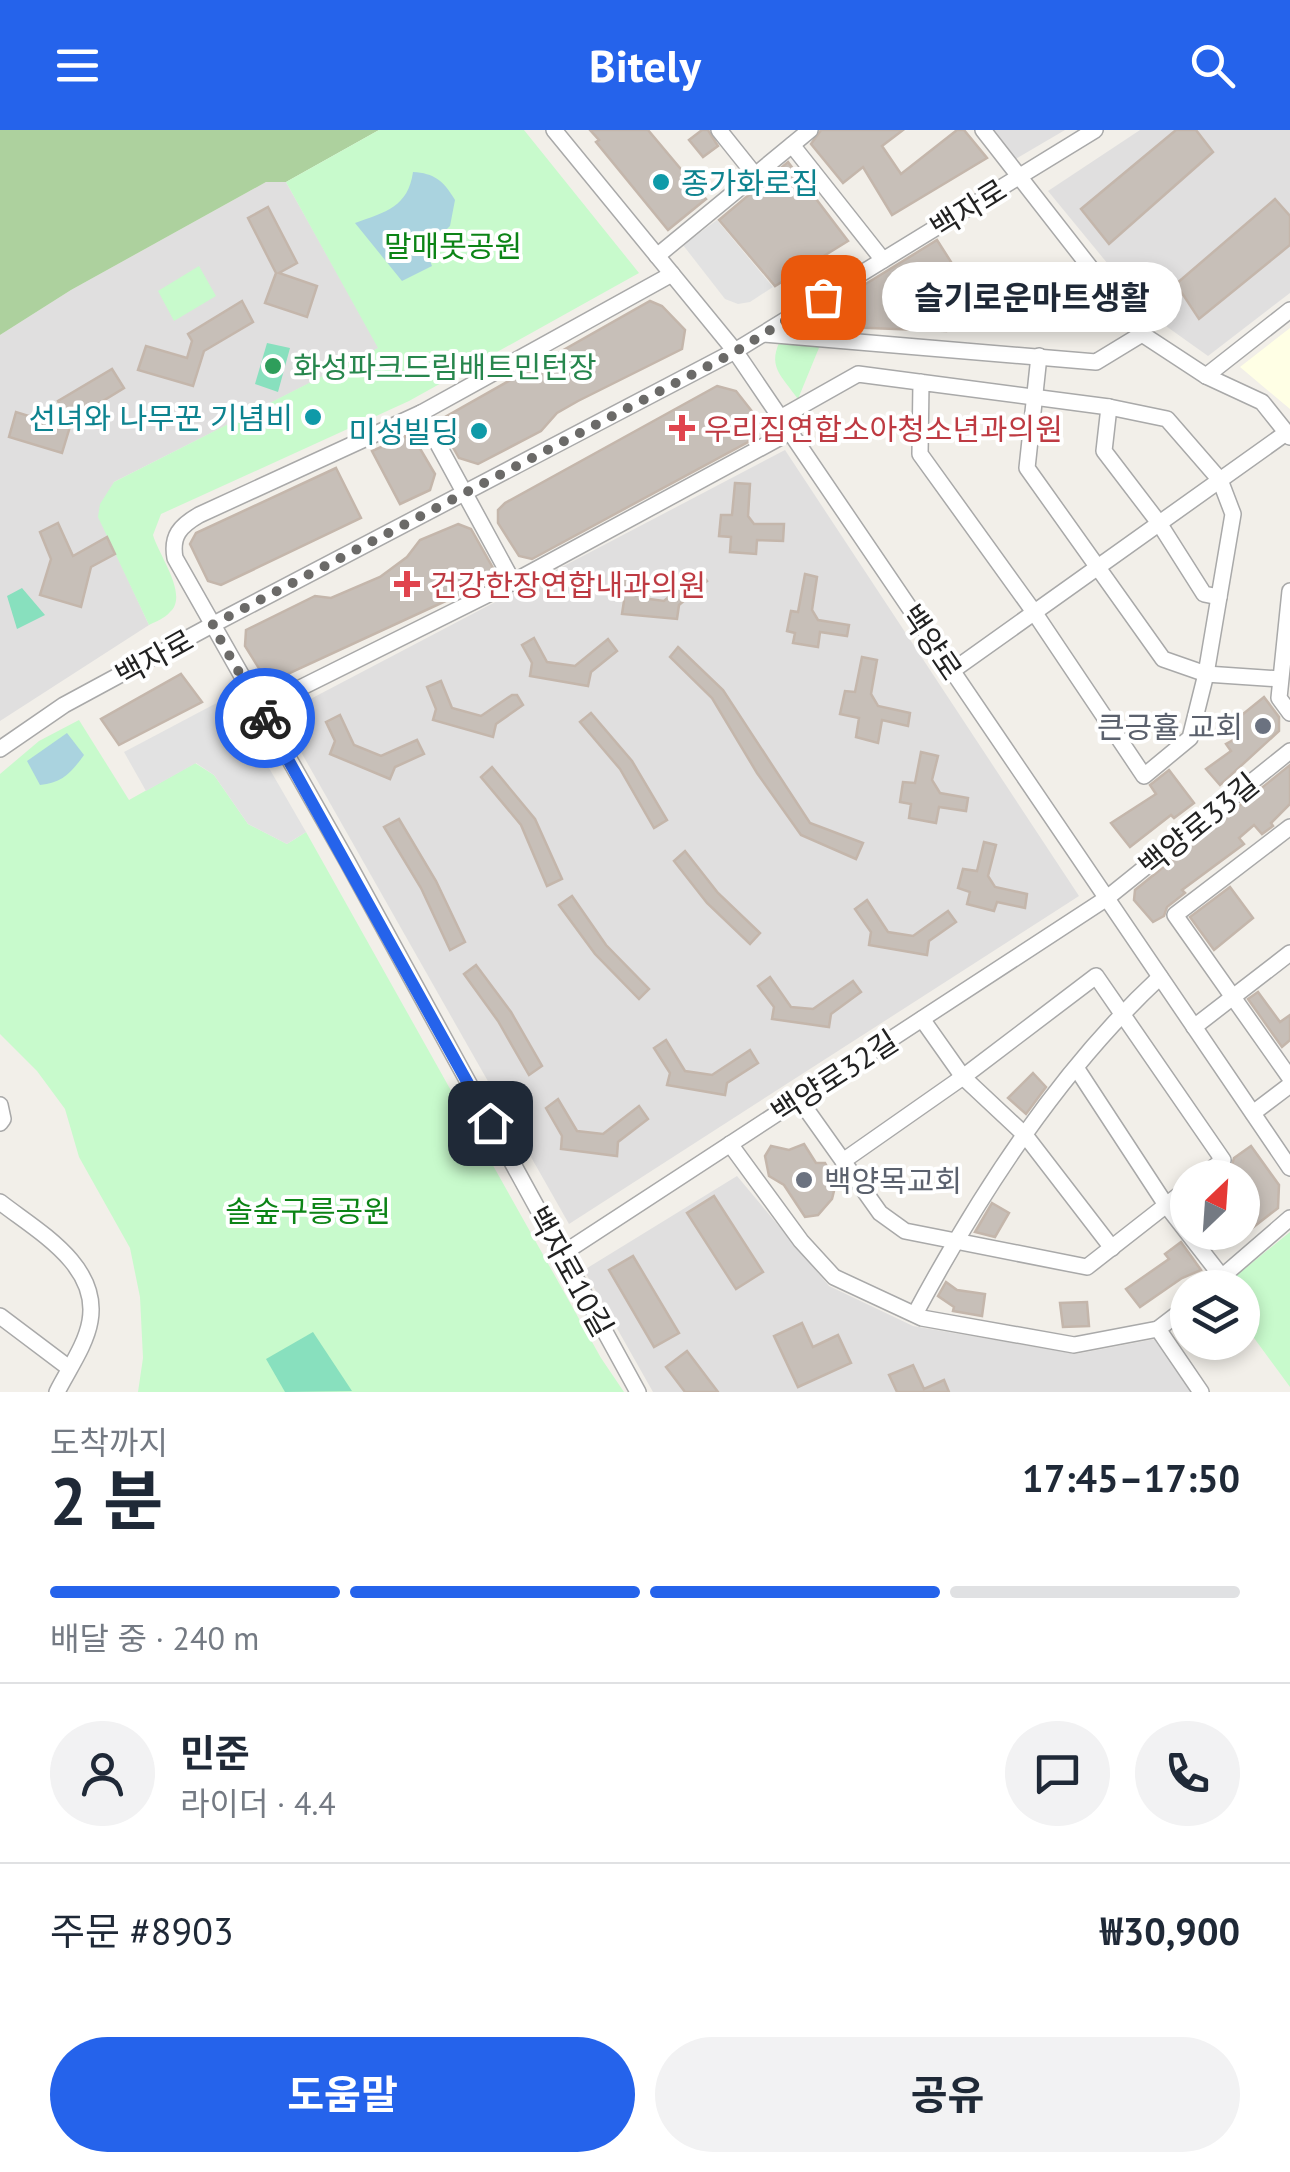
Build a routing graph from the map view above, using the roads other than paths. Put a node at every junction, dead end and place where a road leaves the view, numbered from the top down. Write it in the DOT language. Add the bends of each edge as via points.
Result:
graph roads {
  1 [pos="554,130"];
  2 [pos="719,130"];
  3 [pos="810,130"];
  4 [pos="984,130"];
  5 [pos="1095,130"];
  6 [pos="792,145"];
  7 [pos="755,175"];
  8 [pos="1020,176"];
  9 [pos="657,256"];
  10 [pos="883,260"];
  11 [pos="672,274"];
  12 [pos="1290,310"];
  13 [pos="763,334"];
  14 [pos="1142,334"];
  15 [pos="735,352"];
  16 [pos="1039,356"];
  17 [pos="1206,376"];
  18 [pos="921,382"];
  19 [pos="1034,397"];
  20 [pos="1108,408"];
  21 [pos="420,413"];
  22 [pos="785,425"];
  23 [pos="1288,435"];
  24 [pos="1220,480"];
  25 [pos="466,495"];
  26 [pos="1159,524"];
  27 [pos="1098,567"];
  28 [pos="513,582"];
  29 [pos="1290,591"];
  30 [pos="1219,597"];
  31 [pos="1034,612"];
  32 [pos="212,625"];
  33 [pos="952,671"];
  34 [pos="1206,674"];
  35 [pos="1280,678"];
  36 [pos="260,708"];
  37 [pos="1290,713"];
  38 [pos="0,749"];
  39 [pos="1290,751"];
  40 [pos="1290,827"];
  41 [pos="1106,898"];
  42 [pos="1290,952"];
  43 [pos="1160,977"];
  44 [pos="1231,998"];
  45 [pos="1120,1014"];
  46 [pos="922,1019"];
  47 [pos="1194,1027"];
  48 [pos="1077,1069"];
  49 [pos="964,1077"];
  50 [pos="1290,1081"];
  51 [pos="800,1099"];
  52 [pos="0,1105"];
  53 [pos="1252,1113"];
  54 [pos="0,1123"];
  55 [pos="1025,1135"];
  56 [pos="730,1144"];
  57 [pos="1222,1160"];
  58 [pos="843,1161"];
  59 [pos="1290,1168"];
  60 [pos="0,1202"];
  61 [pos="1170,1202"];
  62 [pos="1166,1205"];
  63 [pos="1290,1218"];
  64 [pos="953,1242"];
  65 [pos="1112,1248"];
  66 [pos="562,1254"];
  67 [pos="1207,1270"];
  68 [pos="1229,1270"];
  69 [pos="914,1314"];
  70 [pos="0,1316"];
  71 [pos="1170,1320"];
  72 [pos="1158,1329"];
  73 [pos="69,1368"];
  74 [pos="57,1392"];
  75 [pos="638,1392"];
  76 [pos="1201,1392"];
  1 -- 9 [label="street, 백양로"];
  2 -- 7 [label="street"];
  3 -- 6 [label="street"];
  4 -- 8 [label="street"];
  5 -- 8 [label="street, 백자로"];
  6 -- 7 [label="street"];
  6 -- 10 [label="street"];
  7 -- 9 [label="street"];
  8 -- 10 [label="street, 백자로"];
  8 -- 14 [label="street"];
  9 -- 11 [label="street, 백양로"];
  10 -- 13 [label="street, 백자로"];
  11 -- 15 [label="street, 백양로"];
  11 -- 21 [label="street"];
  12 -- 17 [label="street"];
  13 -- 15 [label="street, 백자로"];
  13 -- 16 [label="street"];
  14 -- 16 [label="street" via="1096,362"];
  14 -- 17 [label="street"];
  15 -- 22 [label="street, 백양로"];
  15 -- 25 [label="street, 백자로"];
  16 -- 19 [label="street"];
  17 -- 23 [label="street" via="1262,402"];
  18 -- 19 [label="street"];
  18 -- 22 [label="street" via="858,374"];
  18 -- 31 [label="street" via="920,454"];
  19 -- 20 [label="street"];
  19 -- 27 [label="street" via="1027,468"];
  20 -- 24 [label="street" via="1167,418"];
  20 -- 26 [label="street" via="1104,451"];
  21 -- 25 [label="street"];
  21 -- 32 [label="street, 백자로10길" via="183,524 173,546 176,558"];
  22 -- 28 [label="street"];
  22 -- 33 [label="street, 백양로"];
  23 -- 24 [label="street"];
  24 -- 26 [label="street"];
  24 -- 30 [label="street" via="1234,514"];
  25 -- 28 [label="street"];
  25 -- 32 [label="street, 백자로"];
  26 -- 27 [label="street"];
  26 -- 30 [label="street" via="1204,594"];
  27 -- 31 [label="street"];
  27 -- 34 [label="street" via="1163,659"];
  28 -- 36 [label="street"];
  29 -- 35 [label="street"];
  30 -- 34 [label="street"];
  31 -- 33 [label="street"];
  31 -- 34 [label="street" via="1144,776 1190,738"];
  32 -- 36 [label="street, 백자로10길"];
  32 -- 38 [label="street, 백자로" via="64,705"];
  33 -- 41 [label="street, 백양로"];
  34 -- 35 [label="street"];
  35 -- 37 [label="street" via="1279,698"];
  36 -- 66 [label="street, 백자로10길"];
  39 -- 41 [label="street, 백양로33길"];
  40 -- 44 [label="street" via="1175,915"];
  41 -- 43 [label="street, 백양로"];
  41 -- 46 [label="street, 백양로32길"];
  42 -- 44 [label="street"];
  43 -- 45 [label="street"];
  43 -- 47 [label="street, 백양로"];
  44 -- 47 [label="street"];
  44 -- 50 [label="street"];
  45 -- 48 [label="street"];
  45 -- 49 [label="street" via="1096,976"];
  45 -- 57 [label="street"];
  46 -- 49 [label="street"];
  46 -- 51 [label="street, 백양로32길"];
  47 -- 53 [label="street, 백양로"];
  48 -- 55 [label="street"];
  48 -- 62 [label="street"];
  49 -- 55 [label="street"];
  49 -- 58 [label="street"];
  50 -- 53 [label="street"];
  51 -- 56 [label="street, 백양로32길"];
  51 -- 58 [label="street"];
  52 -- 54 [label="street"];
  53 -- 59 [label="street, 백양로"];
  55 -- 64 [label="street"];
  55 -- 65 [label="street"];
  56 -- 66 [label="street, 백양로32길"];
  56 -- 69 [label="street" via="834,1277"];
  58 -- 64 [label="street" via="880,1213 904,1231"];
  60 -- 73 [label="street" via="72,1259 83,1280 90,1320"];
  61 -- 62 [label="street"];
  62 -- 65 [label="street"];
  62 -- 67 [label="street"];
  63 -- 68 [label="street"];
  64 -- 65 [label="street" via="1087,1267"];
  64 -- 69 [label="street"];
  66 -- 75 [label="street, 백자로10길"];
  69 -- 72 [label="street" via="1074,1345"];
  70 -- 73 [label="street"];
  71 -- 72 [label="street"];
  72 -- 76 [label="street"];
  73 -- 74 [label="street"];
}
